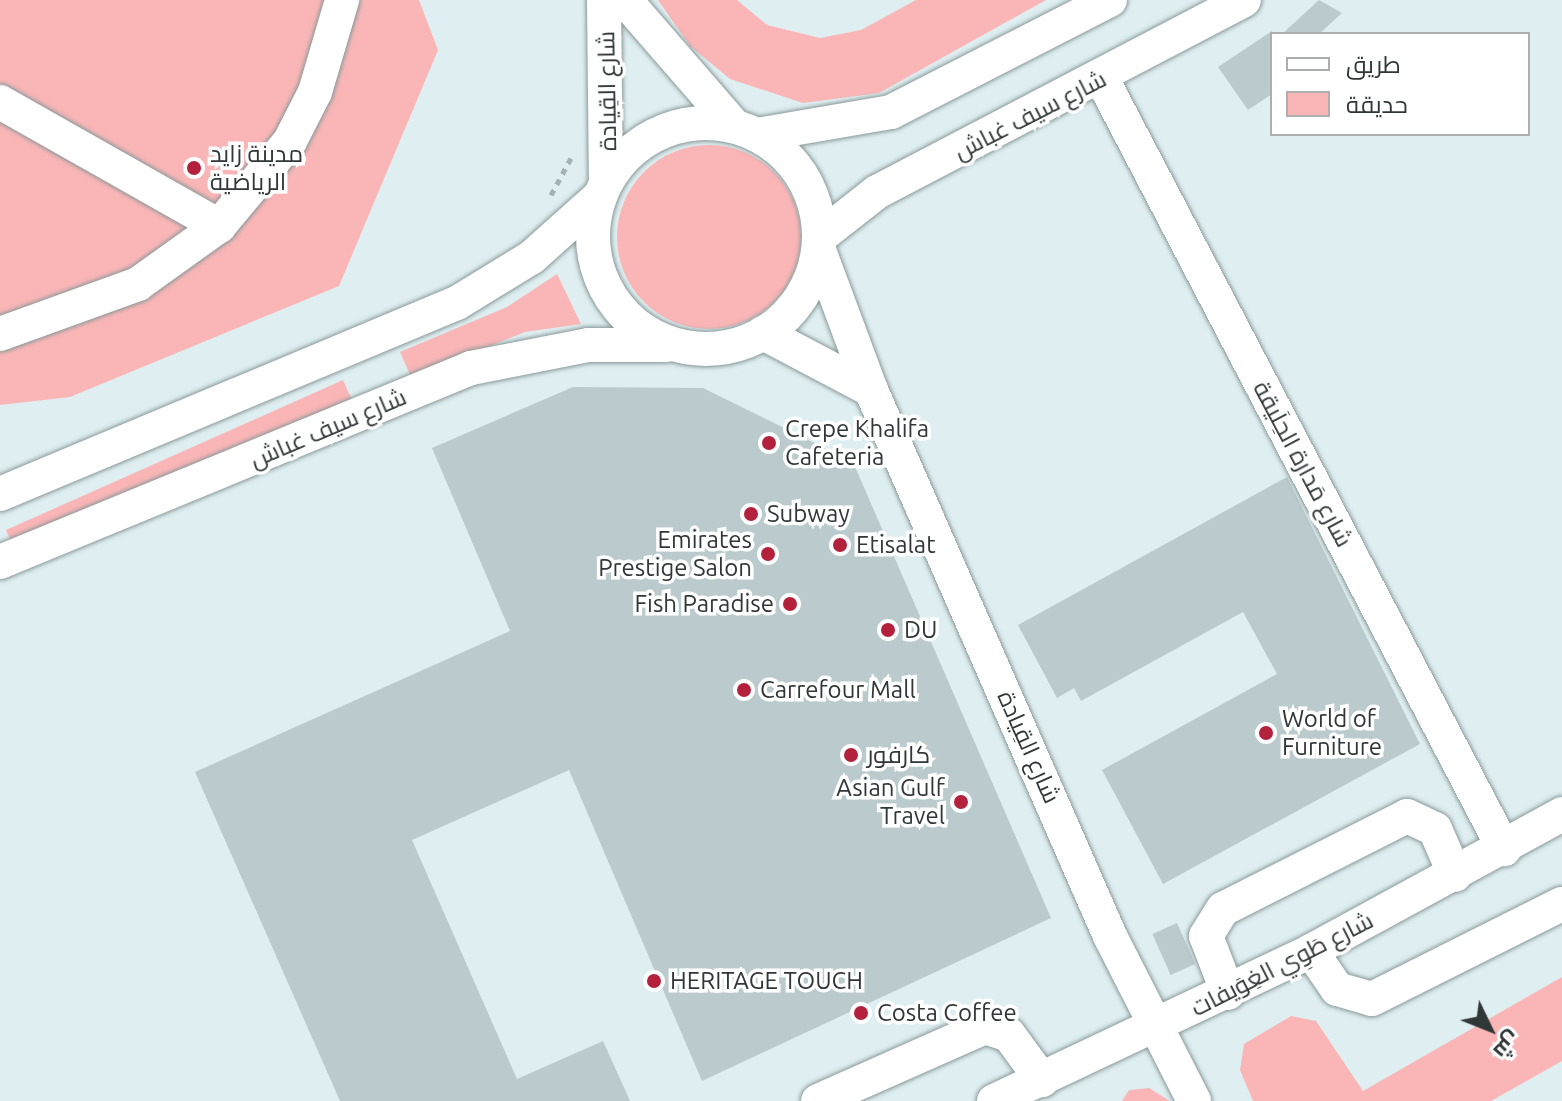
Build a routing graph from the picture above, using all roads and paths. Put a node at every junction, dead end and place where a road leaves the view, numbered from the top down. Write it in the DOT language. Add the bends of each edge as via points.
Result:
graph roads {
  1 [pos="342,0"];
  2 [pos="604,0"];
  3 [pos="625,0"];
  4 [pos="1110,0"];
  5 [pos="1244,0"];
  6 [pos="1102,79"];
  7 [pos="0,102"];
  8 [pos="746,130"];
  9 [pos="575,151"];
  10 [pos="602,190"];
  11 [pos="540,209"];
  12 [pos="219,226"];
  13 [pos="820,245"];
  14 [pos="763,333"];
  15 [pos="0,334"];
  16 [pos="667,345"];
  17 [pos="871,390"];
  18 [pos="0,494"];
  19 [pos="0,562"];
  20 [pos="1562,814"];
  21 [pos="1504,849"];
  22 [pos="1455,875"];
  23 [pos="1562,904"];
  24 [pos="1311,951"];
  25 [pos="1228,993"];
  26 [pos="1155,1027"];
  27 [pos="1042,1080"];
  28 [pos="818,1101"];
  29 [pos="994,1101"];
  30 [pos="1194,1101"];
  1 -- 12 [label="street" via="315,92 290,141"];
  2 -- 10 [label="street, شارع القِيادة"];
  3 -- 8 [label="street, شارع القِيادة"];
  4 -- 8 [label="street" via="901,108 836,126"];
  5 -- 6 [label="street, شارع سيف غباش"];
  6 -- 13 [label="street, شارع سيف غباش" via="877,192"];
  6 -- 21 [label="street, شارع مَدارة الحِلَيقة"];
  7 -- 12 [label="street"];
  8 -- 10 [label="street" via="675,127 636,148"];
  8 -- 13 [label="street" via="803,176"];
  9 -- 11 [label="path"];
  10 -- 16 [label="street" via="593,249 610,297"];
  10 -- 18 [label="street" via="532,257 457,303"];
  12 -- 15 [label="street" via="138,284"];
  13 -- 14 [label="street" via="800,299"];
  13 -- 17 [label="street, شارع القِيادة"];
  14 -- 16 [label="street" via="716,349"];
  14 -- 17 [label="street"];
  16 -- 19 [label="street, شارع سيف غباش" via="561,348 471,368"];
  17 -- 26 [label="street, شارع القِيادة"];
  20 -- 21 [label="street, شارع طَوِي الغِوَيفات"];
  21 -- 22 [label="street, شارع طَوِي الغِوَيفات"];
  22 -- 24 [label="street, شارع طَوِي الغِوَيفات"];
  22 -- 25 [label="street" via="1435,829 1407,816 1223,909 1206,936"];
  23 -- 24 [label="street" via="1372,999 1337,989"];
  24 -- 25 [label="street, شارع طَوِي الغِوَيفات"];
  25 -- 26 [label="street, شارع طَوِي الغِوَيفات"];
  26 -- 27 [label="street, شارع طَوِي الغِوَيفات"];
  26 -- 30 [label="street, شارع القِيادة"];
  27 -- 28 [label="street" via="1009,1035 985,1027"];
  27 -- 29 [label="street, شارع طَوِي الغِوَيفات"];
}
